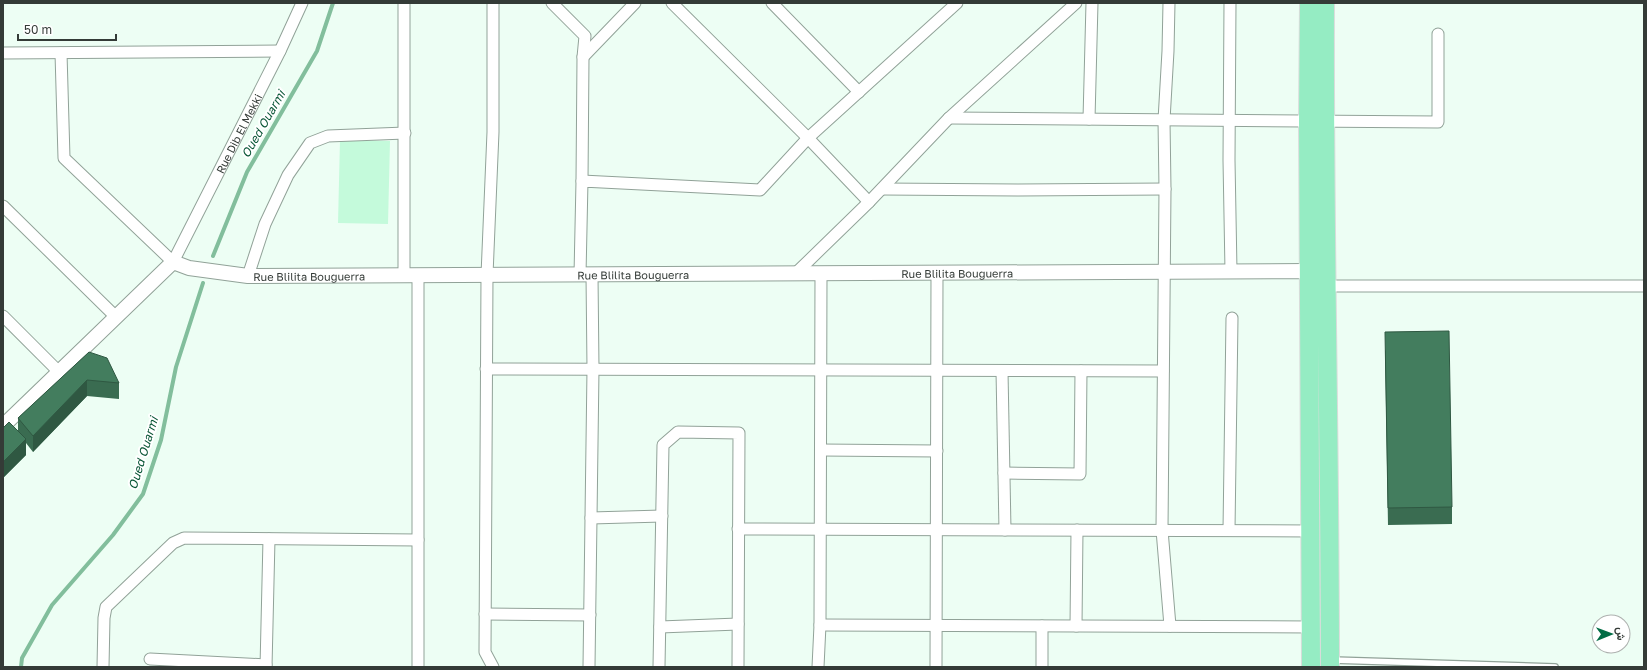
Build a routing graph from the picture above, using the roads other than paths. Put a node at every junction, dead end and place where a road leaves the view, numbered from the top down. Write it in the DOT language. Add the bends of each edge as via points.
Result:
graph roads {
  1 [pos="302,3"];
  2 [pos="404,3"];
  3 [pos="493,3"];
  4 [pos="552,3"];
  5 [pos="635,3"];
  6 [pos="672,3"];
  7 [pos="772,3"];
  8 [pos="957,3"];
  9 [pos="1076,3"];
  10 [pos="1092,3"];
  11 [pos="1169,3"];
  12 [pos="1230,3"];
  13 [pos="1309,3"];
  14 [pos="1325,3"];
  15 [pos="1438,34"];
  16 [pos="585,36"];
  17 [pos="595,45"];
  18 [pos="280,51"];
  19 [pos="3,53"];
  20 [pos="61,53"];
  21 [pos="583,57"];
  22 [pos="859,92"];
  23 [pos="949,118"];
  24 [pos="1089,119"];
  25 [pos="1164,120"];
  26 [pos="1230,120"];
  27 [pos="1316,121"];
  28 [pos="405,133"];
  29 [pos="808,138"];
  30 [pos="582,181"];
  31 [pos="882,188"];
  32 [pos="1165,189"];
  33 [pos="869,202"];
  34 [pos="3,206"];
  35 [pos="173,262"];
  36 [pos="1231,271"];
  37 [pos="1308,271"];
  38 [pos="1164,272"];
  39 [pos="937,273"];
  40 [pos="795,274"];
  41 [pos="821,274"];
  42 [pos="488,275"];
  43 [pos="586,275"];
  44 [pos="248,276"];
  45 [pos="404,276"];
  46 [pos="418,276"];
  47 [pos="1326,286"];
  48 [pos="1644,286"];
  49 [pos="3,316"];
  50 [pos="116,317"];
  51 [pos="1232,318"];
  52 [pos="486,369"];
  53 [pos="593,369"];
  54 [pos="821,370"];
  55 [pos="937,370"];
  56 [pos="1002,371"];
  57 [pos="1081,371"];
  58 [pos="1163,371"];
  59 [pos="59,372"];
  60 [pos="3,426"];
  61 [pos="821,450"];
  62 [pos="936,451"];
  63 [pos="1004,473"];
  64 [pos="662,516"];
  65 [pos="591,518"];
  66 [pos="738,529"];
  67 [pos="820,529"];
  68 [pos="936,529"];
  69 [pos="1006,530"];
  70 [pos="1077,530"];
  71 [pos="1162,530"];
  72 [pos="1229,530"];
  73 [pos="1311,531"];
  74 [pos="269,540"];
  75 [pos="418,540"];
  76 [pos="485,614"];
  77 [pos="590,615"];
  78 [pos="738,624"];
  79 [pos="820,625"];
  80 [pos="936,625"];
  81 [pos="1042,626"];
  82 [pos="1076,626"];
  83 [pos="1170,626"];
  84 [pos="660,627"];
  85 [pos="1311,627"];
  86 [pos="150,660"];
  87 [pos="1330,663"];
  88 [pos="266,666"];
  89 [pos="104,667"];
  90 [pos="418,667"];
  91 [pos="493,667"];
  92 [pos="589,667"];
  93 [pos="659,667"];
  94 [pos="738,667"];
  95 [pos="818,667"];
  96 [pos="936,667"];
  97 [pos="1042,667"];
  98 [pos="1311,667"];
  99 [pos="1555,667"];
  1 -- 18 [label="street, Rue Dib El Mekki"];
  2 -- 28 [label="street"];
  3 -- 42 [label="street" via="493,132"];
  4 -- 16 [label="street"];
  5 -- 17 [label="street"];
  6 -- 29 [label="street"];
  7 -- 22 [label="street"];
  8 -- 22 [label="street"];
  9 -- 23 [label="street"];
  10 -- 24 [label="street"];
  11 -- 25 [label="street"];
  12 -- 26 [label="street"];
  13 -- 27 [label="main road"];
  14 -- 27 [label="main road"];
  15 -- 27 [label="street" via="1438,122"];
  16 -- 17 [label="street"];
  16 -- 21 [label="street"];
  17 -- 21 [label="street"];
  18 -- 20 [label="street"];
  18 -- 35 [label="street, Rue Dib El Mekki"];
  19 -- 20 [label="street"];
  20 -- 35 [label="street" via="64,158"];
  21 -- 30 [label="street"];
  22 -- 29 [label="street"];
  23 -- 24 [label="street"];
  23 -- 31 [label="street"];
  24 -- 25 [label="street"];
  25 -- 26 [label="street"];
  25 -- 32 [label="street"];
  26 -- 27 [label="street"];
  26 -- 36 [label="street"];
  27 -- 37 [label="main road"];
  27 -- 47 [label="main road"];
  28 -- 44 [label="street" via="328,136 310,143 288,175 265,224"];
  28 -- 45 [label="street"];
  29 -- 30 [label="street" via="760,190"];
  29 -- 33 [label="street"];
  30 -- 43 [label="street"];
  31 -- 32 [label="street"];
  31 -- 33 [label="street"];
  32 -- 38 [label="street"];
  33 -- 40 [label="street"];
  34 -- 50 [label="street"];
  35 -- 44 [label="street, Rue Blilita Bouguerra" via="189,268"];
  35 -- 50 [label="street"];
  36 -- 37 [label="street, Rue Blilita Bouguerra"];
  36 -- 38 [label="street, Rue Blilita Bouguerra"];
  37 -- 47 [label="street"];
  37 -- 73 [label="main road"];
  38 -- 39 [label="street, Rue Blilita Bouguerra"];
  38 -- 58 [label="street"];
  39 -- 41 [label="street, Rue Blilita Bouguerra"];
  39 -- 55 [label="street"];
  40 -- 41 [label="street, Rue Blilita Bouguerra"];
  40 -- 43 [label="street, Rue Blilita Bouguerra"];
  41 -- 54 [label="street"];
  42 -- 43 [label="street, Rue Blilita Bouguerra"];
  42 -- 46 [label="street, Rue Blilita Bouguerra"];
  42 -- 52 [label="street"];
  43 -- 53 [label="street"];
  44 -- 45 [label="street, Rue Blilita Bouguerra"];
  45 -- 46 [label="street, Rue Blilita Bouguerra"];
  46 -- 75 [label="street"];
  47 -- 48 [label="street"];
  47 -- 87 [label="main road"];
  49 -- 59 [label="street"];
  50 -- 59 [label="street"];
  51 -- 72 [label="street"];
  52 -- 53 [label="street"];
  52 -- 76 [label="street"];
  53 -- 54 [label="street"];
  53 -- 65 [label="street"];
  54 -- 55 [label="street"];
  54 -- 61 [label="street"];
  55 -- 56 [label="street"];
  55 -- 62 [label="street"];
  56 -- 57 [label="street"];
  56 -- 63 [label="street"];
  57 -- 58 [label="street"];
  57 -- 63 [label="street" via="1080,474"];
  58 -- 71 [label="street"];
  59 -- 60 [label="street"];
  61 -- 62 [label="street"];
  61 -- 67 [label="street"];
  62 -- 68 [label="street"];
  63 -- 69 [label="street"];
  64 -- 65 [label="street"];
  64 -- 66 [label="street" via="663,445 678,432 739,433"];
  64 -- 84 [label="street"];
  65 -- 77 [label="street"];
  66 -- 67 [label="street"];
  66 -- 78 [label="street"];
  67 -- 68 [label="street"];
  67 -- 79 [label="street"];
  68 -- 69 [label="street"];
  68 -- 80 [label="street"];
  69 -- 70 [label="street"];
  70 -- 71 [label="street"];
  70 -- 82 [label="street"];
  71 -- 72 [label="street"];
  71 -- 83 [label="street"];
  72 -- 73 [label="street"];
  73 -- 85 [label="main road"];
  74 -- 75 [label="street"];
  74 -- 88 [label="street"];
  74 -- 89 [label="street" via="184,538 173,543 106,607"];
  75 -- 90 [label="street"];
  76 -- 77 [label="street"];
  76 -- 91 [label="street" via="485,652"];
  77 -- 92 [label="street"];
  78 -- 84 [label="street"];
  78 -- 94 [label="street"];
  79 -- 80 [label="street"];
  79 -- 95 [label="street"];
  80 -- 81 [label="street"];
  80 -- 96 [label="street"];
  81 -- 82 [label="street"];
  81 -- 97 [label="street"];
  82 -- 83 [label="street"];
  83 -- 85 [label="street"];
  84 -- 93 [label="street"];
  85 -- 98 [label="main road"];
  86 -- 88 [label="street"];
  87 -- 99 [label="lane"];
}
